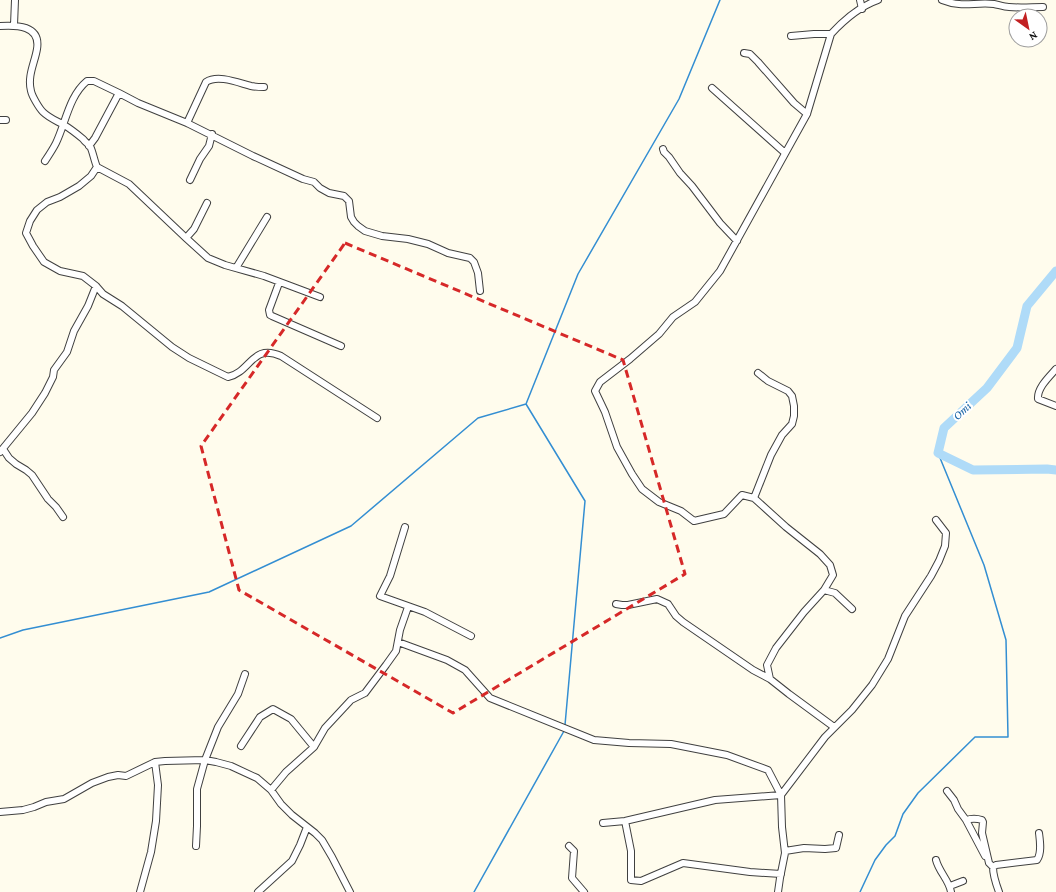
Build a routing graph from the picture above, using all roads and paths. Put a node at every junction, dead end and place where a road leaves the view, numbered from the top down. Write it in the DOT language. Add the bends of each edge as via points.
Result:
graph roads {
  1 [pos="15,0"];
  2 [pos="860,0"];
  3 [pos="878,0"];
  4 [pos="942,0"];
  5 [pos="994,2"];
  6 [pos="1043,7"];
  7 [pos="862,9"];
  8 [pos="14,25"];
  9 [pos="0,26"];
  10 [pos="830,34"];
  11 [pos="791,36"];
  12 [pos="744,53"];
  13 [pos="264,87"];
  14 [pos="712,88"];
  15 [pos="119,93"];
  16 [pos="807,114"];
  17 [pos="187,123"];
  18 [pos="64,124"];
  19 [pos="212,134"];
  20 [pos="89,146"];
  21 [pos="663,149"];
  22 [pos="785,154"];
  23 [pos="45,162"];
  24 [pos="97,166"];
  25 [pos="190,180"];
  26 [pos="207,203"];
  27 [pos="267,217"];
  28 [pos="186,238"];
  29 [pos="737,241"];
  30 [pos="236,268"];
  31 [pos="279,283"];
  32 [pos="96,286"];
  33 [pos="480,291"];
  34 [pos="320,297"];
  35 [pos="341,346"];
  36 [pos="1056,369"];
  37 [pos="758,373"];
  38 [pos="1056,406"];
  39 [pos="377,418"];
  40 [pos="1,450"];
  41 [pos="754,498"];
  42 [pos="63,517"];
  43 [pos="936,520"];
  44 [pos="405,527"];
  45 [pos="824,590"];
  46 [pos="616,604"];
  47 [pos="408,606"];
  48 [pos="852,609"];
  49 [pos="471,636"];
  50 [pos="398,642"];
  51 [pos="245,674"];
  52 [pos="770,679"];
  53 [pos="834,727"];
  54 [pos="241,746"];
  55 [pos="314,747"];
  56 [pos="205,760"];
  57 [pos="155,762"];
  58 [pos="271,790"];
  59 [pos="947,791"];
  60 [pos="781,795"];
  61 [pos="0,812"];
  62 [pos="966,820"];
  63 [pos="625,821"];
  64 [pos="603,823"];
  65 [pos="307,827"];
  66 [pos="1039,833"];
  67 [pos="839,835"];
  68 [pos="196,846"];
  69 [pos="569,846"];
  70 [pos="785,850"];
  71 [pos="936,860"];
  72 [pos="991,865"];
  73 [pos="781,874"];
  74 [pos="964,881"];
  75 [pos="950,889"];
  76 [pos="140,892"];
  77 [pos="258,892"];
  78 [pos="350,892"];
  79 [pos="584,892"];
  80 [pos="778,892"];
  81 [pos="999,892"];
  1 -- 8 [label="street"];
  2 -- 7 [label="street"];
  3 -- 7 [label="street"];
  4 -- 5 [label="street" via="959,5"];
  5 -- 6 [label="street" via="1007,7"];
  7 -- 10 [label="street"];
  8 -- 9 [label="street"];
  8 -- 18 [label="street" via="30,29 36,38 38,47 30,82 35,99 42,112"];
  10 -- 11 [label="street"];
  10 -- 16 [label="street"];
  12 -- 16 [label="street" via="750,54 794,104"];
  13 -- 17 [label="street" via="253,87 227,80 209,80"];
  14 -- 22 [label="street"];
  15 -- 17 [label="street"];
  15 -- 18 [label="street" via="94,81 87,81 72,101"];
  15 -- 20 [label="street"];
  16 -- 22 [label="street"];
  17 -- 19 [label="street"];
  18 -- 20 [label="street"];
  18 -- 23 [label="street"];
  19 -- 25 [label="street"];
  19 -- 33 [label="street" via="253,156 314,182 329,193 344,196 349,201 351,217 365,231 428,244 448,253 470,258 478,273"];
  20 -- 24 [label="street"];
  21 -- 29 [label="street"];
  22 -- 29 [label="street"];
  24 -- 28 [label="street" via="129,184"];
  24 -- 32 [label="street" via="79,186 37,210 26,233 44,262 60,271 83,276"];
  26 -- 28 [label="street" via="194,229"];
  27 -- 30 [label="street"];
  28 -- 30 [label="street" via="208,258"];
  29 -- 41 [label="street" via="716,278 694,302 673,317 659,334 600,382 595,391 617,447 632,474 642,489 659,502 681,511 694,521 724,514 742,495"];
  30 -- 31 [label="street"];
  31 -- 34 [label="street"];
  31 -- 35 [label="street" via="269,310 270,314"];
  32 -- 39 [label="street" via="172,348 228,377 236,374 259,355 274,353"];
  32 -- 40 [label="street" via="74,331 67,352 54,370 45,393"];
  36 -- 38 [label="street" via="1044,383 1038,399"];
  37 -- 41 [label="street" via="788,391 792,396 794,416 792,424 782,435 771,455"];
  40 -- 42 [label="street" via="32,475"];
  41 -- 45 [label="street" via="830,565 833,575"];
  43 -- 53 [label="street" via="946,534 945,546 939,561 905,616 888,660 852,710"];
  44 -- 47 [label="street" via="390,576 380,596"];
  45 -- 48 [label="street" via="835,593"];
  45 -- 52 [label="street" via="776,648 767,665"];
  46 -- 52 [label="street" via="622,606 657,599 668,604 683,622"];
  47 -- 49 [label="street"];
  47 -- 50 [label="street"];
  50 -- 55 [label="street" via="396,651 365,693 351,700 326,728"];
  50 -- 60 [label="street" via="447,660 466,670 490,698 594,740 671,744 727,755 768,770"];
  51 -- 56 [label="street" via="238,694 218,727"];
  52 -- 53 [label="street"];
  53 -- 60 [label="street"];
  54 -- 55 [label="street" via="260,717 273,710 291,719"];
  55 -- 58 [label="street" via="286,772"];
  56 -- 57 [label="street"];
  56 -- 58 [label="street" via="235,768 257,778"];
  56 -- 68 [label="street" via="198,789"];
  57 -- 61 [label="street" via="126,776 108,777 92,783 64,799 23,810"];
  57 -- 76 [label="street" via="158,784 156,821"];
  58 -- 65 [label="street" via="281,804"];
  59 -- 62 [label="street"];
  60 -- 63 [label="street" via="715,800"];
  60 -- 70 [label="street"];
  62 -- 72 [label="street"];
  62 -- 72 [label="street" via="982,820 982,832"];
  63 -- 64 [label="street"];
  63 -- 73 [label="street" via="631,851 631,880 641,881 683,863"];
  65 -- 77 [label="street" via="292,861"];
  65 -- 78 [label="street" via="322,840"];
  66 -- 72 [label="street" via="1037,860"];
  67 -- 70 [label="street" via="836,848"];
  69 -- 79 [label="street" via="574,851 572,878"];
  70 -- 73 [label="street"];
  71 -- 75 [label="street"];
  72 -- 81 [label="street"];
  73 -- 80 [label="street"];
  74 -- 75 [label="street"];
}
